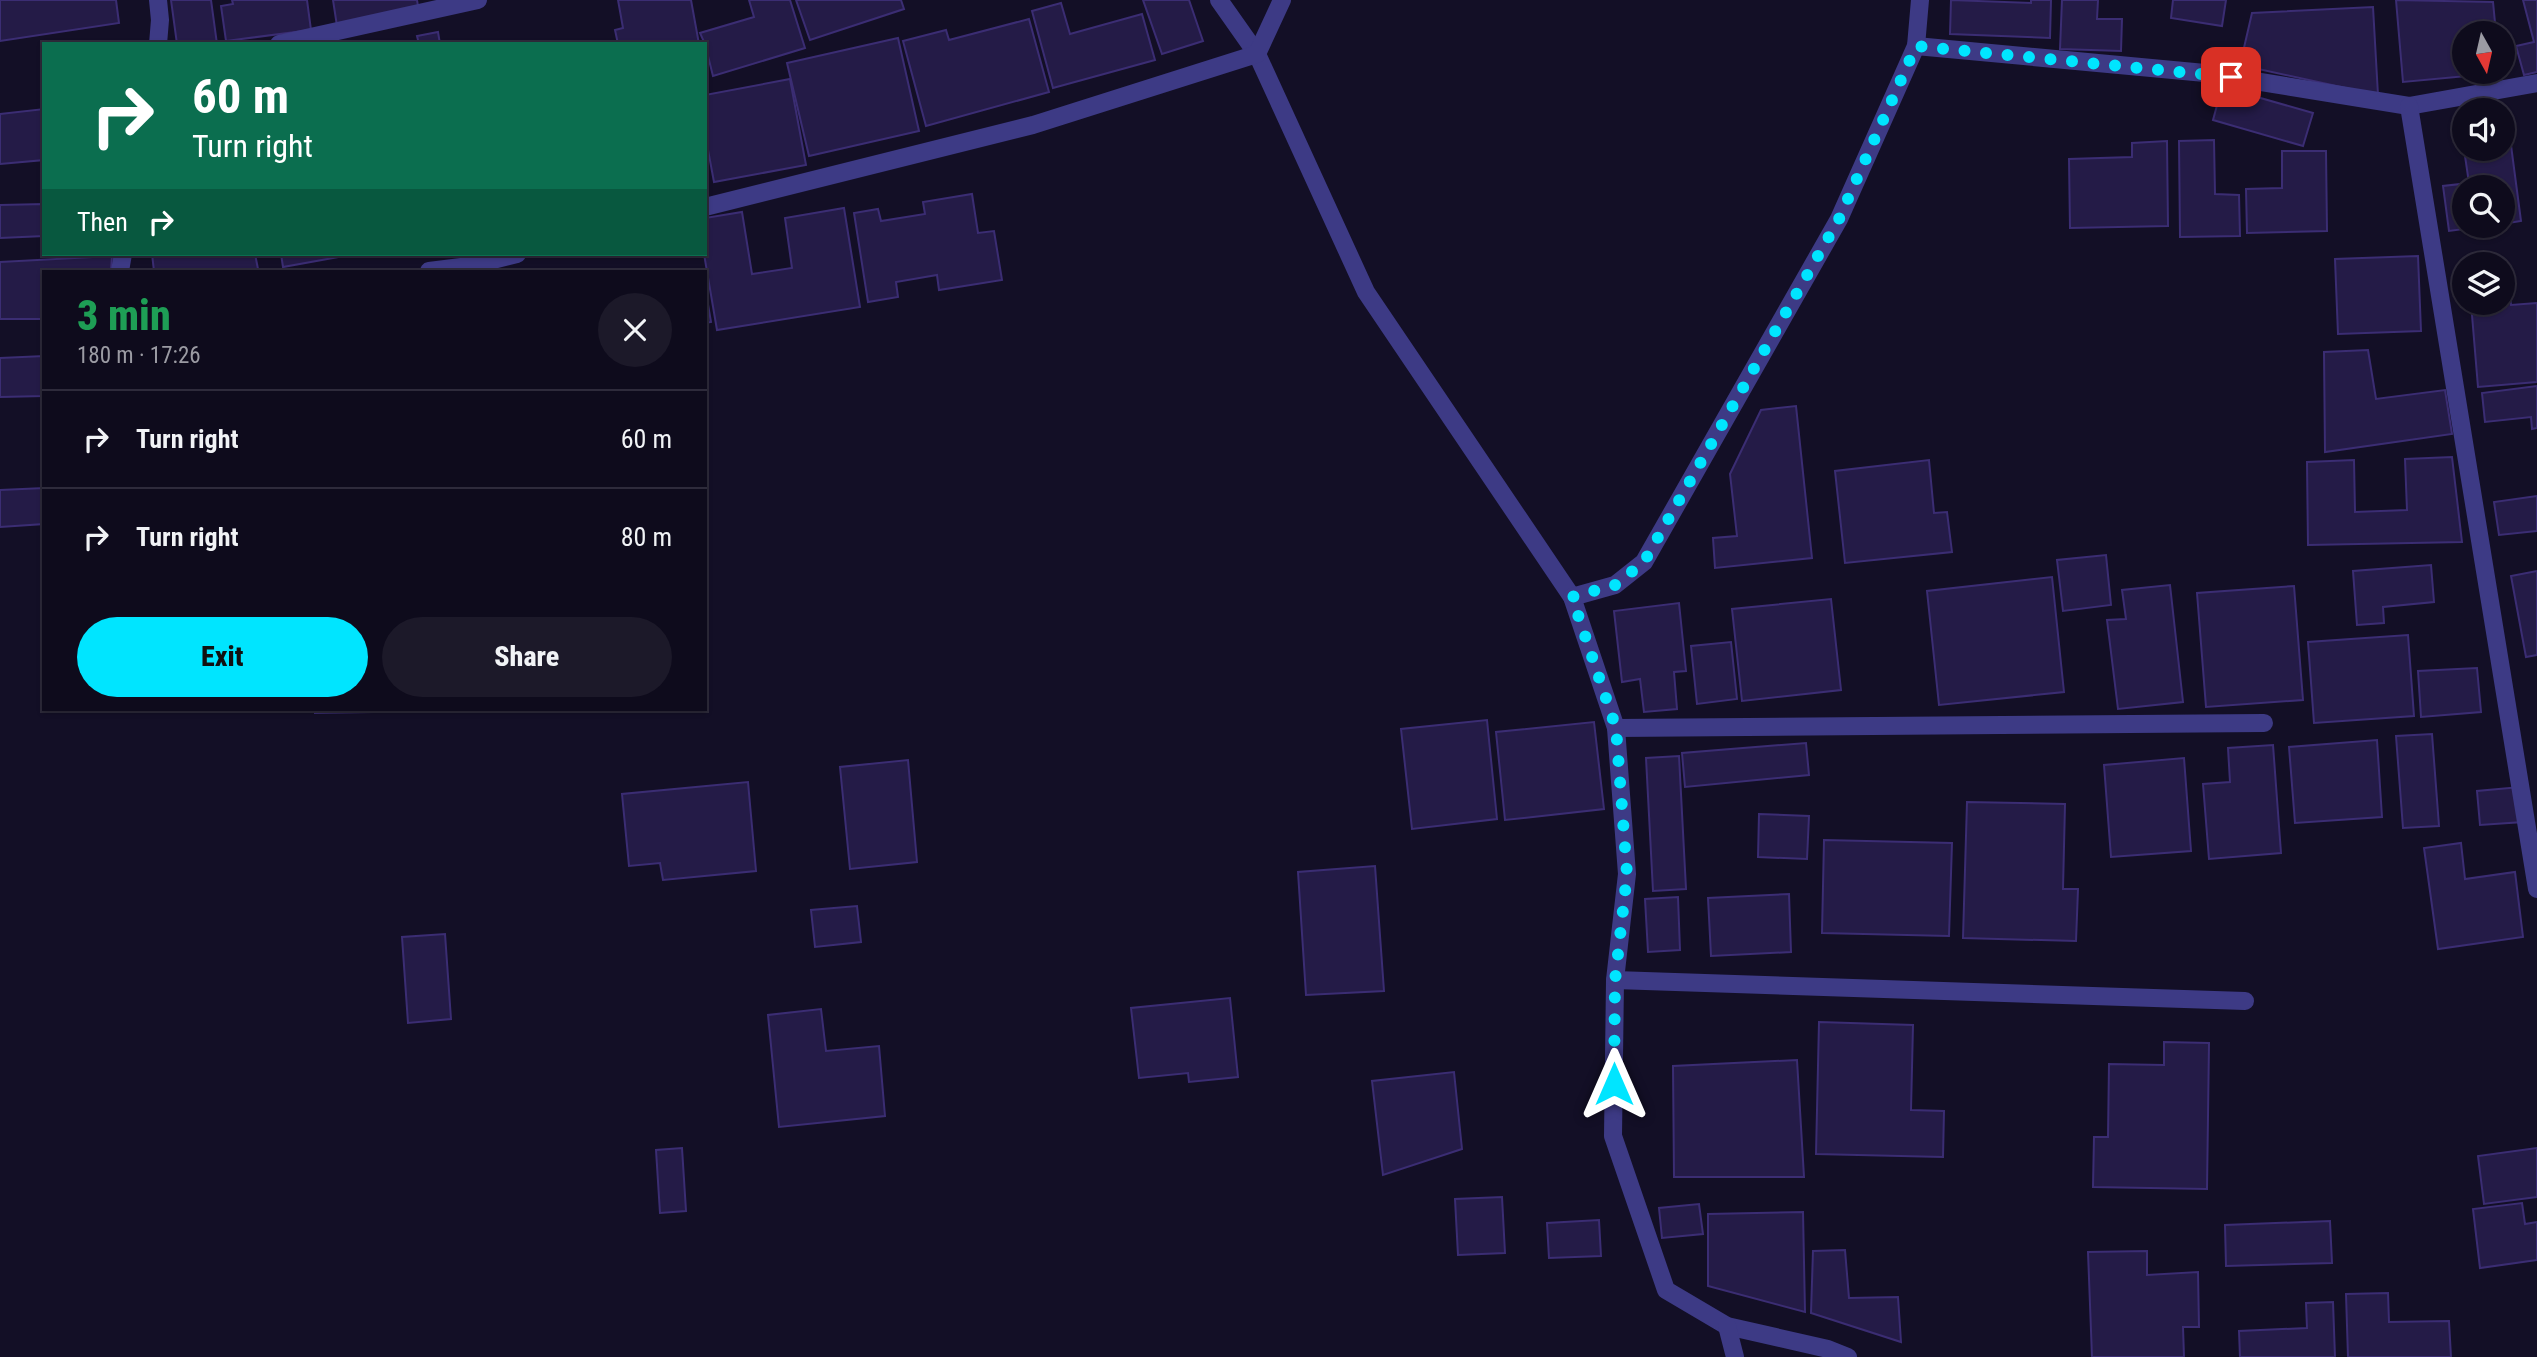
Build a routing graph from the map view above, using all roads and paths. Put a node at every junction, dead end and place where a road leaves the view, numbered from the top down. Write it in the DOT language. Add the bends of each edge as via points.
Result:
graph roads {
  1 [pos="158,0"];
  2 [pos="478,0"];
  3 [pos="1219,0"];
  4 [pos="1282,0"];
  5 [pos="1920,0"];
  6 [pos="158,42"];
  7 [pos="288,42"];
  8 [pos="1916,46"];
  9 [pos="1256,54"];
  10 [pos="2537,83"];
  11 [pos="2409,107"];
  12 [pos="707,206"];
  13 [pos="509,256"];
  14 [pos="437,270"];
  15 [pos="1572,597"];
  16 [pos="2264,723"];
  17 [pos="1616,728"];
  18 [pos="2537,889"];
  19 [pos="1615,981"];
  20 [pos="2245,1001"];
  21 [pos="1727,1326"];
  22 [pos="1735,1357"];
  23 [pos="1849,1357"];
  1 -- 6 [label="street"];
  2 -- 7 [label="street"];
  3 -- 9 [label="street"];
  4 -- 9 [label="street"];
  5 -- 8 [label="street"];
  8 -- 11 [label="street" via="2205,73"];
  8 -- 15 [label="street" via="1839,219 1644,562 1615,585"];
  9 -- 12 [label="street" via="1032,125"];
  9 -- 15 [label="street" via="1366,292"];
  10 -- 11 [label="street"];
  11 -- 18 [label="street"];
  13 -- 14 [label="street"];
  15 -- 17 [label="street"];
  16 -- 17 [label="street"];
  17 -- 19 [label="street" via="1627,874"];
  19 -- 20 [label="street"];
  19 -- 21 [label="street" via="1613,1136 1666,1290"];
  21 -- 22 [label="street"];
  21 -- 23 [label="street"];
}
